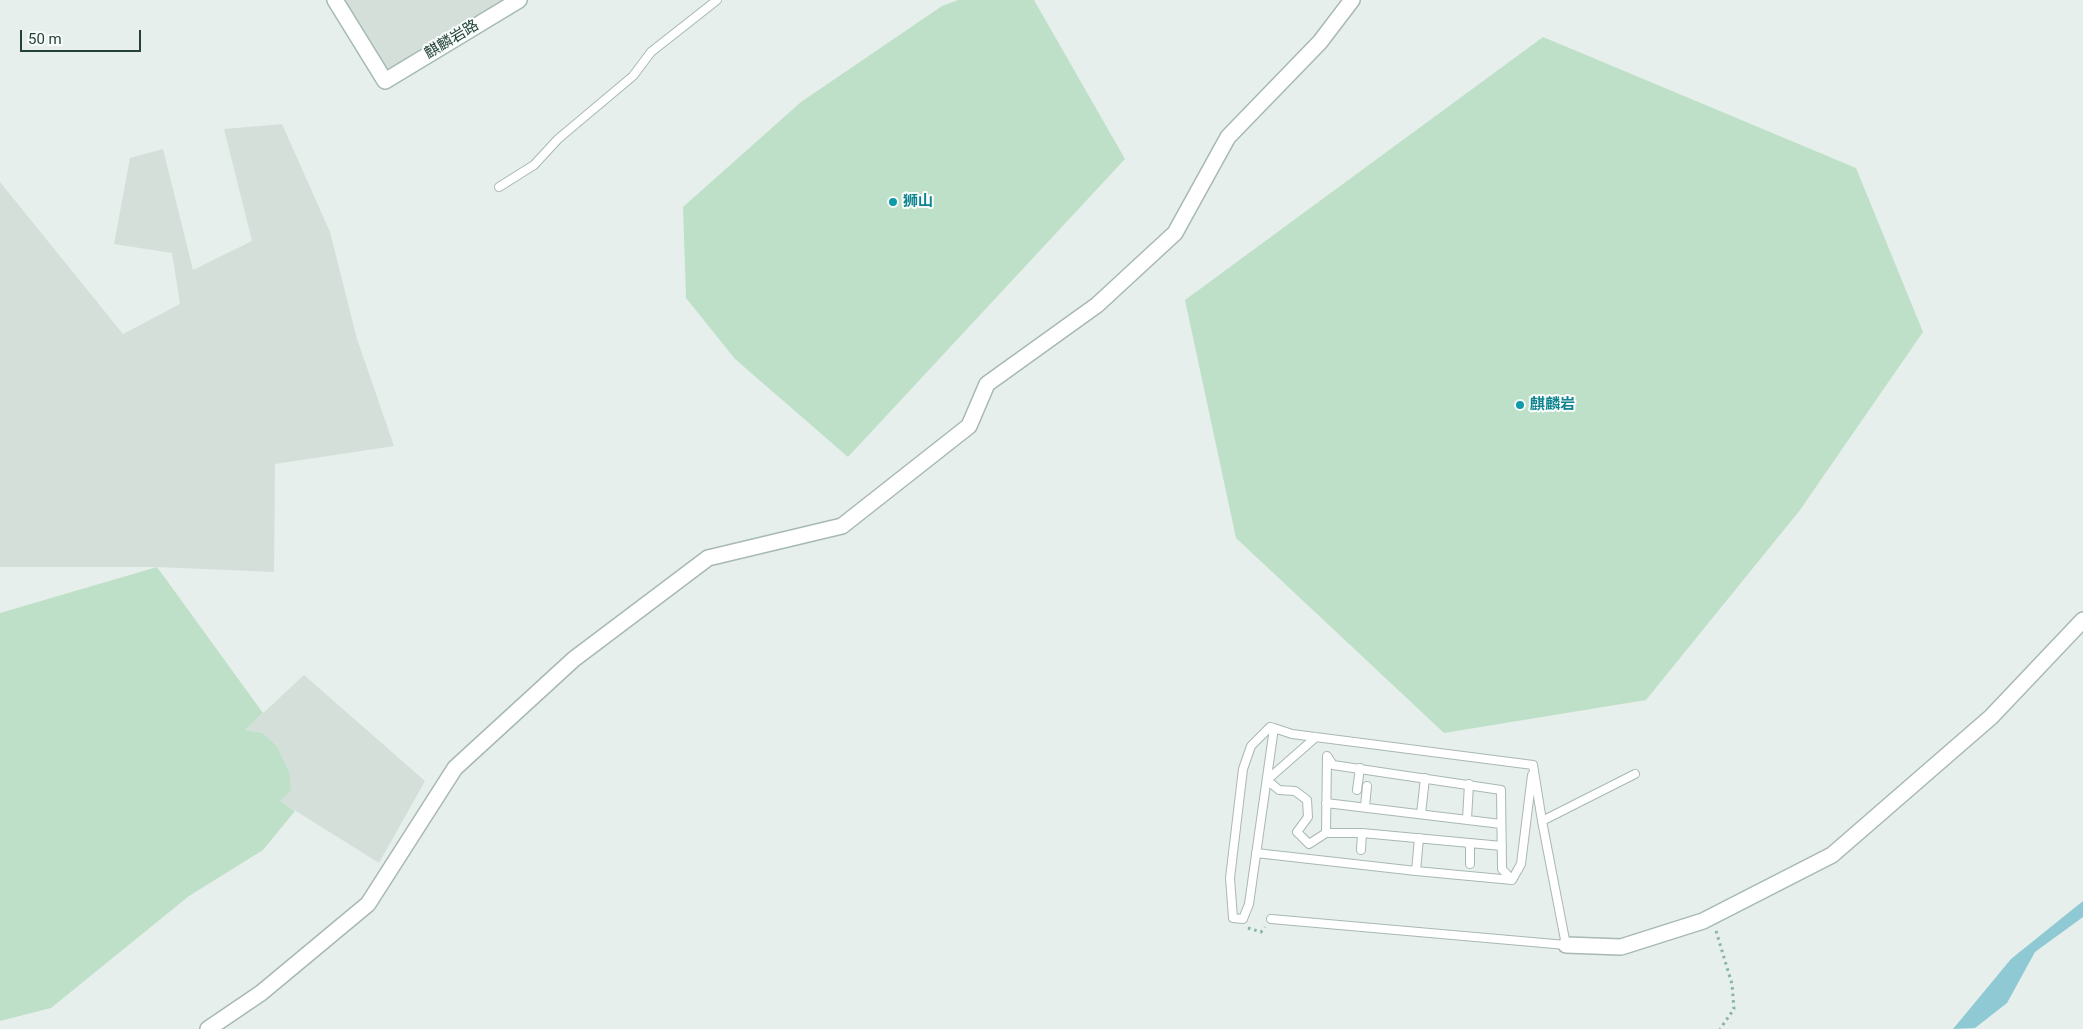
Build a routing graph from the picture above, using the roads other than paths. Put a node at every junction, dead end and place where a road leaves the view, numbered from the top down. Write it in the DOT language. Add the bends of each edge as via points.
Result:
graph roads {
  1 [pos="335,0"];
  2 [pos="519,0"];
  3 [pos="718,0"];
  4 [pos="1352,0"];
  5 [pos="499,187"];
  6 [pos="2083,620"];
  7 [pos="1274,728"];
  8 [pos="1316,738"];
  9 [pos="1533,766"];
  10 [pos="1360,768"];
  11 [pos="1635,774"];
  12 [pos="1426,778"];
  13 [pos="1267,780"];
  14 [pos="1469,784"];
  15 [pos="1367,786"];
  16 [pos="1357,790"];
  17 [pos="1326,802"];
  18 [pos="1365,807"];
  19 [pos="1421,814"];
  20 [pos="1467,819"];
  21 [pos="1542,821"];
  22 [pos="1502,824"];
  23 [pos="1326,833"];
  24 [pos="1362,833"];
  25 [pos="1420,838"];
  26 [pos="1470,843"];
  27 [pos="1502,846"];
  28 [pos="1361,850"];
  29 [pos="1256,853"];
  30 [pos="1470,864"];
  31 [pos="1416,871"];
  32 [pos="1512,880"];
  33 [pos="1271,919"];
  34 [pos="1566,945"];
  35 [pos="208,1029"];
  1 -- 2 [label="street, 麒麟岩路" via="385,81"];
  3 -- 5 [label="lane" via="651,52 633,76 558,139 534,165"];
  4 -- 35 [label="street" via="1320,42 1228,137 1174,233 1097,305 987,384 969,426 842,526 708,558 574,658 455,768 368,904 261,993"];
  6 -- 34 [label="street" via="1991,717 1832,855 1711,916 1621,947"];
  7 -- 8 [label="lane"];
  7 -- 13 [label="lane"];
  7 -- 29 [label="lane" via="1270,727 1251,746 1243,770 1230,878 1233,918 1243,919 1249,904"];
  8 -- 9 [label="lane"];
  8 -- 13 [label="lane"];
  9 -- 21 [label="lane"];
  9 -- 32 [label="lane" via="1521,864"];
  10 -- 12 [label="lane"];
  10 -- 16 [label="lane"];
  10 -- 17 [label="lane" via="1333,764 1327,756"];
  11 -- 21 [label="lane"];
  12 -- 14 [label="lane"];
  12 -- 19 [label="lane"];
  13 -- 23 [label="lane" via="1279,790 1295,791 1307,800 1308,817 1297,832 1309,844"];
  13 -- 29 [label="lane"];
  14 -- 20 [label="lane"];
  14 -- 22 [label="lane" via="1501,790"];
  15 -- 18 [label="lane"];
  17 -- 18 [label="lane"];
  17 -- 23 [label="lane"];
  18 -- 19 [label="lane"];
  19 -- 20 [label="lane"];
  20 -- 22 [label="lane"];
  21 -- 34 [label="lane"];
  22 -- 27 [label="lane"];
  23 -- 24 [label="lane"];
  24 -- 25 [label="lane"];
  24 -- 28 [label="lane"];
  25 -- 26 [label="lane"];
  25 -- 31 [label="lane"];
  26 -- 27 [label="lane"];
  26 -- 30 [label="lane"];
  27 -- 32 [label="lane" via="1502,869"];
  29 -- 31 [label="lane"];
  31 -- 32 [label="lane"];
  33 -- 34 [label="lane"];
}
